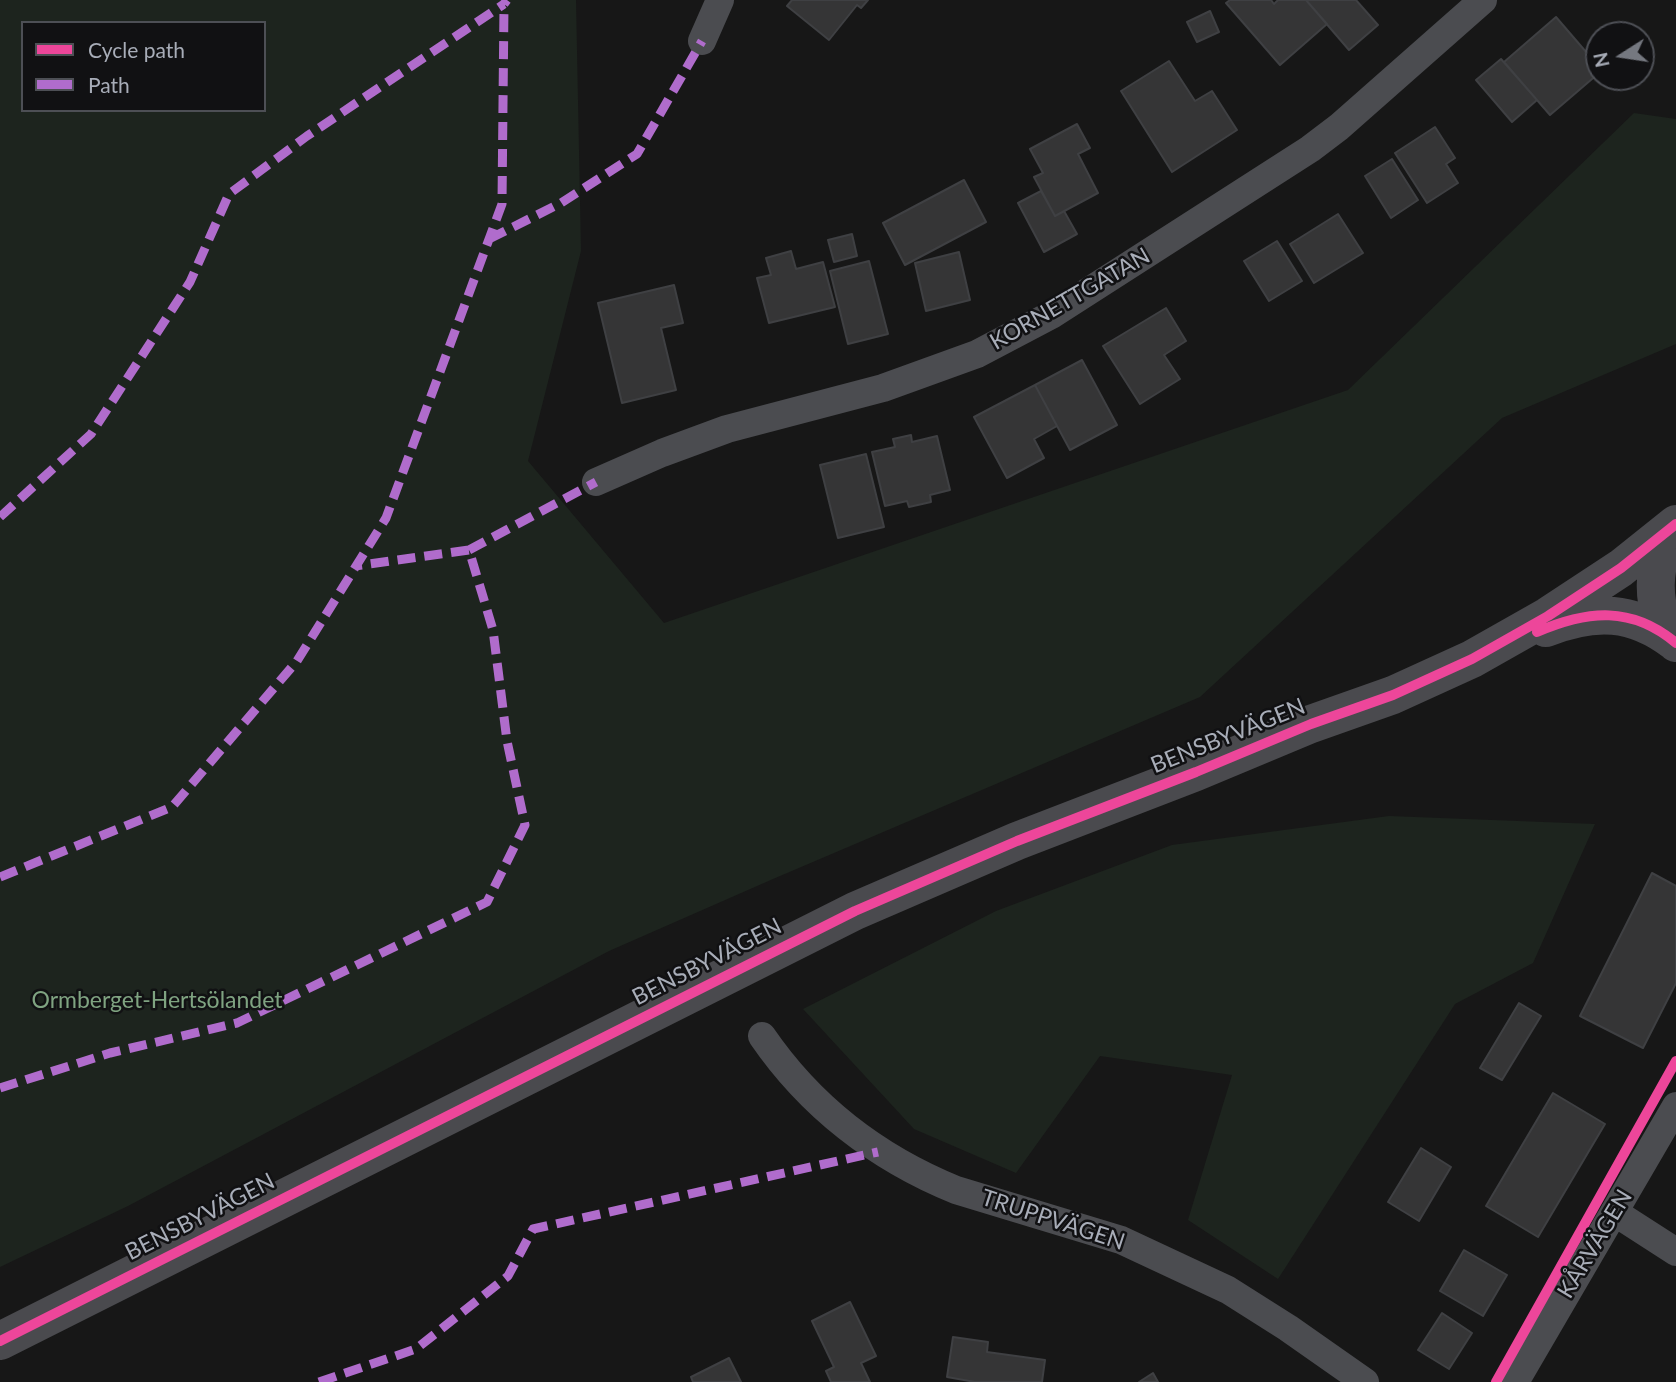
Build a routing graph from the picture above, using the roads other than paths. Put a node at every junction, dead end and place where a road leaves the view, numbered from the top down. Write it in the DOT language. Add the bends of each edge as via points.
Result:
graph roads {
  1 [pos="720,0"];
  2 [pos="1483,0"];
  3 [pos="702,41"];
  4 [pos="596,482"];
  5 [pos="1676,525"];
  6 [pos="1675,643"];
  7 [pos="1454,667"];
  8 [pos="762,1036"];
  9 [pos="1676,1106"];
  10 [pos="1614,1212"];
  11 [pos="1676,1252"];
  12 [pos="0,1341"];
  13 [pos="1365,1382"];
  14 [pos="1515,1382"];
  1 -- 3 [label="street"];
  2 -- 4 [label="street, KORNETTGATAN" via="1310,149 1054,314 927,374 727,429"];
  5 -- 6 [label="main road" via="1659,555 1655,587 1661,619"];
  5 -- 7 [label="main road, BENSBYVÄGEN" via="1548,616"];
  6 -- 7 [label="main road, BENSBYVÄGEN" via="1637,620 1591,615 1549,627"];
  7 -- 12 [label="main road, BENSBYVÄGEN" via="1017,841 855,911"];
  8 -- 13 [label="street, TRUPPVÄGEN" via="834,1117 878,1152 956,1189 1121,1240 1228,1290"];
  9 -- 10 [label="street, KÅRVÄGEN"];
  10 -- 11 [label="street"];
  10 -- 14 [label="street, KÅRVÄGEN"];
}
